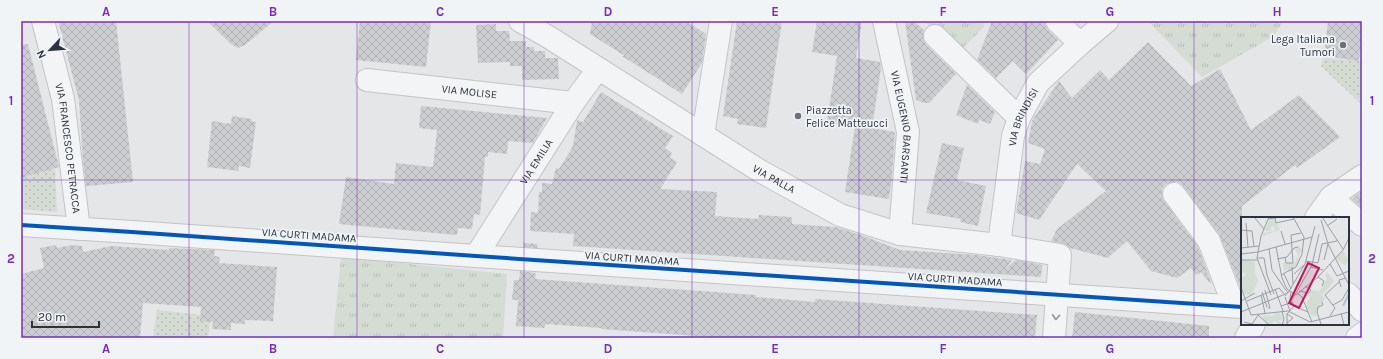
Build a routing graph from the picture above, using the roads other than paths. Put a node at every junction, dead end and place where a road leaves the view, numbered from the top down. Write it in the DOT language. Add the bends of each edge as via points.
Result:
graph roads {
  1 [pos="43,21"];
  2 [pos="520,21"];
  3 [pos="721,21"];
  4 [pos="884,21"];
  5 [pos="1057,21"];
  6 [pos="1107,21"];
  7 [pos="552,28"];
  8 [pos="935,36"];
  9 [pos="1080,44"];
  10 [pos="598,69"];
  11 [pos="367,80"];
  12 [pos="573,103"];
  13 [pos="1019,118"];
  14 [pos="703,135"];
  15 [pos="1362,176"];
  16 [pos="1174,194"];
  17 [pos="1331,197"];
  18 [pos="1317,217"];
  19 [pos="21,225"];
  20 [pos="1362,225"];
  21 [pos="79,229"];
  22 [pos="900,234"];
  23 [pos="999,245"];
  24 [pos="476,256"];
  25 [pos="1057,295"];
  26 [pos="1349,295"];
  27 [pos="1238,306"];
  28 [pos="1362,310"];
  29 [pos="1253,325"];
  30 [pos="1362,334"];
  31 [pos="1054,338"];
  32 [pos="1246,338"];
  33 [pos="1357,338"];
  1 -- 21 [label="street, VIA FRANCESCO PETRACCA" via="63,98"];
  2 -- 7 [label="street, VIA PALLA"];
  3 -- 14 [label="street"];
  4 -- 22 [label="street, VIA EUGENIO BARSANTI" via="908,132"];
  5 -- 9 [label="street"];
  6 -- 9 [label="street, VIA BRINDISI"];
  7 -- 10 [label="street, VIA PALLA"];
  8 -- 13 [label="street"];
  9 -- 13 [label="street, VIA BRINDISI" via="1038,83"];
  10 -- 12 [label="street, VIA EMILIA"];
  10 -- 14 [label="street, VIA PALLA"];
  11 -- 12 [label="street, VIA MOLISE"];
  12 -- 24 [label="street, VIA EMILIA"];
  13 -- 23 [label="street, VIA BRINDISI" via="1013,136"];
  14 -- 22 [label="street, VIA PALLA" via="760,171 840,214"];
  15 -- 17 [label="street"];
  16 -- 27 [label="street" via="1209,241"];
  17 -- 18 [label="street"];
  17 -- 20 [label="street"];
  19 -- 21 [label="street, VIA CURTI MADAMA"];
  21 -- 24 [label="street, VIA CURTI MADAMA"];
  22 -- 23 [label="street, VIA PALLA"];
  23 -- 25 [label="street, VIA PALLA" via="1060,255"];
  24 -- 25 [label="street, VIA CURTI MADAMA"];
  25 -- 27 [label="street, VIA CURTI MADAMA"];
  25 -- 31 [label="street, one-way"];
  26 -- 28 [label="street"];
  29 -- 32 [label="street"];
  30 -- 33 [label="street"];
}
